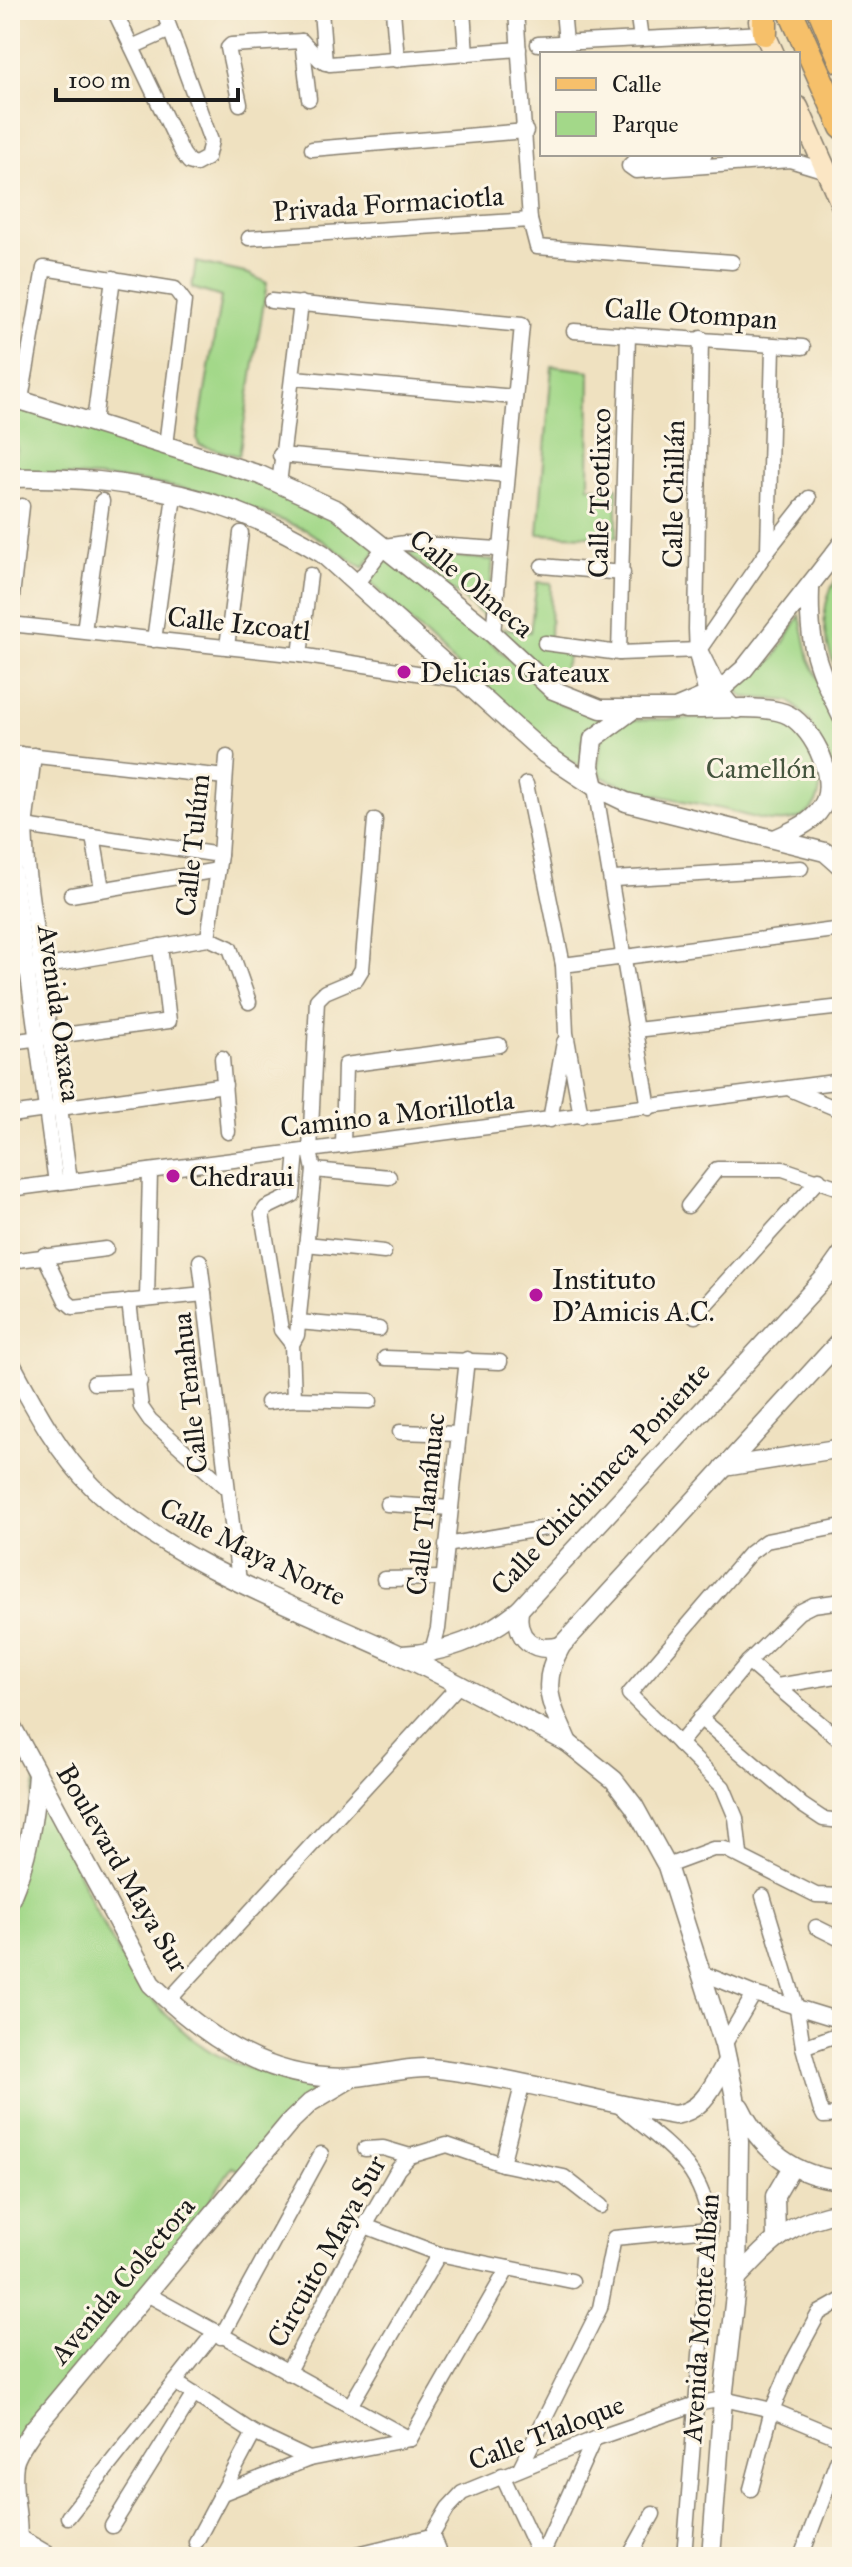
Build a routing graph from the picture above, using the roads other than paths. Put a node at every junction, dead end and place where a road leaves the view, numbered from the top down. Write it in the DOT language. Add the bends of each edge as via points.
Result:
graph roads {
  1 [pos="114,10"];
  2 [pos="163,10"];
  3 [pos="321,10"];
  4 [pos="393,10"];
  5 [pos="463,10"];
  6 [pos="516,10"];
  7 [pos="563,10"];
  8 [pos="637,10"];
  9 [pos="754,10"];
  10 [pos="790,10"];
  11 [pos="820,10"];
  12 [pos="170,30"];
  13 [pos="768,32"];
  14 [pos="641,39"];
  15 [pos="302,41"];
  16 [pos="566,43"];
  17 [pos="538,44"];
  18 [pos="132,47"];
  19 [pos="519,49"];
  20 [pos="466,54"];
  21 [pos="397,60"];
  22 [pos="842,62"];
  23 [pos="325,63"];
  24 [pos="309,99"];
  25 [pos="240,104"];
  26 [pos="842,127"];
  27 [pos="526,131"];
  28 [pos="803,133"];
  29 [pos="312,149"];
  30 [pos="677,156"];
  31 [pos="826,171"];
  32 [pos="842,206"];
  33 [pos="530,220"];
  34 [pos="249,238"];
  35 [pos="732,262"];
  36 [pos="113,278"];
  37 [pos="271,301"];
  38 [pos="301,303"];
  39 [pos="574,331"];
  40 [pos="628,335"];
  41 [pos="701,338"];
  42 [pos="773,346"];
  43 [pos="803,347"];
  44 [pos="294,378"];
  45 [pos="515,397"];
  46 [pos="16,398"];
  47 [pos="94,422"];
  48 [pos="166,445"];
  49 [pos="280,455"];
  50 [pos="507,475"];
  51 [pos="10,478"];
  52 [pos="279,484"];
  53 [pos="809,498"];
  54 [pos="102,501"];
  55 [pos="173,503"];
  56 [pos="22,506"];
  57 [pos="241,533"];
  58 [pos="842,544"];
  59 [pos="385,546"];
  60 [pos="498,549"];
  61 [pos="768,550"];
  62 [pos="542,566"];
  63 [pos="623,573"];
  64 [pos="310,575"];
  65 [pos="357,583"];
  66 [pos="810,589"];
  67 [pos="10,615"];
  68 [pos="10,624"];
  69 [pos="84,631"];
  70 [pos="493,634"];
  71 [pos="154,640"];
  72 [pos="545,643"];
  73 [pos="227,647"];
  74 [pos="699,650"];
  75 [pos="619,653"];
  76 [pos="300,655"];
  77 [pos="462,680"];
  78 [pos="712,699"];
  79 [pos="631,711"];
  80 [pos="842,717"];
  81 [pos="21,754"];
  82 [pos="227,757"];
  83 [pos="225,777"];
  84 [pos="526,784"];
  85 [pos="595,787"];
  86 [pos="375,820"];
  87 [pos="16,825"];
  88 [pos="93,836"];
  89 [pos="777,838"];
  90 [pos="219,863"];
  91 [pos="842,867"];
  92 [pos="801,868"];
  93 [pos="614,879"];
  94 [pos="102,889"];
  95 [pos="71,895"];
  96 [pos="14,901"];
  97 [pos="842,929"];
  98 [pos="208,938"];
  99 [pos="160,946"];
  100 [pos="625,958"];
  101 [pos="563,965"];
  102 [pos="35,967"];
  103 [pos="10,969"];
  104 [pos="249,1002"];
  105 [pos="842,1007"];
  106 [pos="636,1030"];
  107 [pos="566,1033"];
  108 [pos="44,1037"];
  109 [pos="10,1042"];
  110 [pos="499,1045"];
  111 [pos="222,1058"];
  112 [pos="842,1081"];
  113 [pos="225,1085"];
  114 [pos="791,1090"];
  115 [pos="53,1108"];
  116 [pos="649,1108"];
  117 [pos="842,1111"];
  118 [pos="10,1115"];
  119 [pos="581,1116"];
  120 [pos="550,1120"];
  121 [pos="228,1132"];
  122 [pos="343,1146"];
  123 [pos="304,1151"];
  124 [pos="314,1170"];
  125 [pos="150,1171"];
  126 [pos="389,1177"];
  127 [pos="819,1179"];
  128 [pos="63,1182"];
  129 [pos="10,1189"];
  130 [pos="842,1189"];
  131 [pos="688,1206"];
  132 [pos="306,1244"];
  133 [pos="106,1249"];
  134 [pos="384,1252"];
  135 [pos="842,1254"];
  136 [pos="44,1255"];
  137 [pos="10,1261"];
  138 [pos="200,1261"];
  139 [pos="204,1294"];
  140 [pos="147,1299"];
  141 [pos="129,1301"];
  142 [pos="695,1316"];
  143 [pos="298,1322"];
  144 [pos="379,1329"];
  145 [pos="842,1339"];
  146 [pos="292,1344"];
  147 [pos="385,1358"];
  148 [pos="467,1359"];
  149 [pos="10,1362"];
  150 [pos="500,1362"];
  151 [pos="140,1381"];
  152 [pos="94,1383"];
  153 [pos="294,1399"];
  154 [pos="370,1401"];
  155 [pos="267,1402"];
  156 [pos="400,1432"];
  157 [pos="459,1434"];
  158 [pos="842,1448"];
  159 [pos="724,1467"];
  160 [pos="225,1487"];
  161 [pos="387,1504"];
  162 [pos="451,1508"];
  163 [pos="842,1526"];
  164 [pos="551,1527"];
  165 [pos="446,1545"];
  166 [pos="443,1578"];
  167 [pos="384,1579"];
  168 [pos="239,1581"];
  169 [pos="842,1601"];
  170 [pos="519,1610"];
  171 [pos="561,1646"];
  172 [pos="431,1654"];
  173 [pos="401,1655"];
  174 [pos="748,1662"];
  175 [pos="842,1675"];
  176 [pos="459,1685"];
  177 [pos="777,1686"];
  178 [pos="700,1718"];
  179 [pos="10,1723"];
  180 [pos="842,1742"];
  181 [pos="568,1743"];
  182 [pos="679,1744"];
  183 [pos="37,1774"];
  184 [pos="842,1821"];
  185 [pos="740,1854"];
  186 [pos="667,1866"];
  187 [pos="763,1896"];
  188 [pos="842,1896"];
  189 [pos="10,1900"];
  190 [pos="816,1927"];
  191 [pos="842,1940"];
  192 [pos="702,1973"];
  193 [pos="754,1994"];
  194 [pos="168,2001"];
  195 [pos="797,2009"];
  196 [pos="842,2021"];
  197 [pos="842,2033"];
  198 [pos="803,2047"];
  199 [pos="725,2053"];
  200 [pos="352,2078"];
  201 [pos="523,2082"];
  202 [pos="735,2097"];
  203 [pos="618,2105"];
  204 [pos="842,2115"];
  205 [pos="365,2149"];
  206 [pos="321,2154"];
  207 [pos="410,2156"];
  208 [pos="502,2164"];
  209 [pos="792,2167"];
  210 [pos="842,2180"];
  211 [pos="601,2206"];
  212 [pos="842,2212"];
  213 [pos="365,2226"];
  214 [pos="710,2229"];
  215 [pos="776,2237"];
  216 [pos="439,2254"];
  217 [pos="508,2268"];
  218 [pos="737,2278"];
  219 [pos="572,2281"];
  220 [pos="147,2294"];
  221 [pos="842,2300"];
  222 [pos="218,2335"];
  223 [pos="287,2373"];
  224 [pos="175,2382"];
  225 [pos="194,2394"];
  226 [pos="723,2399"];
  227 [pos="696,2404"];
  228 [pos="350,2406"];
  229 [pos="772,2410"];
  230 [pos="254,2433"];
  231 [pos="410,2439"];
  232 [pos="594,2439"];
  233 [pos="842,2439"];
  234 [pos="842,2448"];
  235 [pos="309,2459"];
  236 [pos="520,2468"];
  237 [pos="502,2475"];
  238 [pos="751,2489"];
  239 [pos="220,2494"];
  240 [pos="653,2514"];
  241 [pos="68,2517"];
  242 [pos="112,2526"];
  243 [pos="15,2536"];
  244 [pos="432,2536"];
  245 [pos="196,2542"];
  246 [pos="356,2556"];
  247 [pos="13,2557"];
  248 [pos="50,2557"];
  249 [pos="419,2557"];
  250 [pos="441,2557"];
  251 [pos="540,2557"];
  252 [pos="629,2557"];
  253 [pos="684,2557"];
  254 [pos="711,2557"];
  255 [pos="801,2557"];
  1 -- 18 [label="street"];
  2 -- 12 [label="street"];
  3 -- 23 [label="street"];
  4 -- 21 [label="street"];
  5 -- 20 [label="street"];
  6 -- 19 [label="street"];
  7 -- 16 [label="street"];
  8 -- 14 [label="street"];
  9 -- 13 [label="main road"];
  10 -- 26 [label="main road"];
  11 -- 22 [label="main road"];
  12 -- 18 [label="street"];
  12 -- 18 [label="street" via="211,141 211,151 201,161 189,162 183,154"];
  13 -- 14 [label="street"];
  14 -- 16 [label="street"];
  15 -- 23 [label="street"];
  15 -- 24 [label="street"];
  15 -- 25 [label="street" via="228,48"];
  16 -- 17 [label="street"];
  19 -- 20 [label="street"];
  19 -- 27 [label="street"];
  20 -- 21 [label="street"];
  21 -- 23 [label="street"];
  27 -- 29 [label="street"];
  27 -- 33 [label="street"];
  28 -- 31 [label="main road"];
  30 -- 31 [label="street" via="636,159 629,166 636,171 790,160"];
  31 -- 32 [label="main road"];
  33 -- 34 [label="street, Privada Formaciotla"];
  33 -- 35 [label="street" via="537,247"];
  36 -- 46 [label="street" via="44,268"];
  36 -- 47 [label="street"];
  36 -- 48 [label="street" via="182,294"];
  37 -- 38 [label="street"];
  38 -- 44 [label="street"];
  38 -- 45 [label="street" via="522,325"];
  39 -- 40 [label="street, Calle Otompan"];
  40 -- 41 [label="street, Calle Otompan"];
  40 -- 63 [label="street, Calle Teotlixco"];
  41 -- 42 [label="street, Calle Otompan"];
  41 -- 74 [label="street, Calle Chillán"];
  42 -- 43 [label="street, Calle Otompan"];
  42 -- 61 [label="street"];
  44 -- 45 [label="street"];
  44 -- 49 [label="street"];
  45 -- 50 [label="street"];
  46 -- 47 [label="street, Calle Olmeca"];
  47 -- 48 [label="street, Calle Olmeca"];
  48 -- 52 [label="street, Calle Olmeca"];
  49 -- 50 [label="street"];
  49 -- 52 [label="street"];
  50 -- 60 [label="street"];
  51 -- 65 [label="street" via="104,483 217,503 291,533"];
  52 -- 59 [label="street, Calle Olmeca" via="337,510"];
  53 -- 61 [label="street"];
  54 -- 69 [label="street"];
  55 -- 71 [label="street"];
  56 -- 67 [label="street"];
  57 -- 73 [label="street"];
  58 -- 66 [label="street, Calle Olmeca"];
  59 -- 60 [label="street"];
  59 -- 65 [label="street"];
  59 -- 70 [label="street, Calle Olmeca"];
  60 -- 70 [label="street"];
  61 -- 74 [label="street"];
  62 -- 63 [label="street"];
  63 -- 75 [label="street, Calle Teotlixco"];
  64 -- 76 [label="street"];
  65 -- 77 [label="street"];
  66 -- 78 [label="street, Calle Olmeca"];
  66 -- 80 [label="street" via="815,660"];
  68 -- 69 [label="street, Calle Izcoatl"];
  69 -- 71 [label="street, Calle Izcoatl"];
  70 -- 79 [label="street, Calle Olmeca" via="553,690 601,709"];
  71 -- 73 [label="street, Calle Izcoatl"];
  72 -- 75 [label="street"];
  73 -- 76 [label="street, Calle Izcoatl"];
  74 -- 75 [label="street"];
  74 -- 78 [label="street, Calle Chillán"];
  76 -- 77 [label="street, Calle Izcoatl"];
  77 -- 85 [label="street" via="545,754"];
  78 -- 79 [label="street, Calle Olmeca" via="675,709"];
  78 -- 89 [label="street" via="737,711 772,709 790,715 813,742 825,768 827,790 820,809 807,825"];
  79 -- 85 [label="street" via="593,739 590,766"];
  81 -- 83 [label="street"];
  81 -- 87 [label="street, Avenida Oaxaca"];
  82 -- 83 [label="street, Calle Tulúm"];
  83 -- 90 [label="street, Calle Tulúm"];
  84 -- 101 [label="street"];
  85 -- 89 [label="street" via="626,802"];
  85 -- 93 [label="street"];
  86 -- 123 [label="street" via="362,969 356,979 317,1000"];
  87 -- 88 [label="street"];
  87 -- 96 [label="street, Avenida Oaxaca"];
  87 -- 102 [label="street, Avenida Oaxaca"];
  88 -- 90 [label="street"];
  88 -- 94 [label="street"];
  89 -- 91 [label="street" via="825,852"];
  90 -- 94 [label="street"];
  90 -- 98 [label="street, Calle Tulúm"];
  92 -- 93 [label="street"];
  93 -- 100 [label="street"];
  94 -- 95 [label="street"];
  96 -- 102 [label="street, Avenida Oaxaca"];
  97 -- 100 [label="street"];
  98 -- 99 [label="street"];
  98 -- 104 [label="street" via="230,948"];
  99 -- 102 [label="street"];
  99 -- 108 [label="street" via="169,1021"];
  100 -- 101 [label="street"];
  100 -- 106 [label="street"];
  101 -- 107 [label="street"];
  102 -- 103 [label="street"];
  102 -- 108 [label="street, Avenida Oaxaca"];
  105 -- 106 [label="street"];
  106 -- 116 [label="street"];
  107 -- 119 [label="street"];
  107 -- 120 [label="street"];
  108 -- 109 [label="street"];
  108 -- 115 [label="street, Avenida Oaxaca"];
  110 -- 122 [label="street" via="345,1065"];
  111 -- 113 [label="street"];
  112 -- 114 [label="street, Camino a Morillotla"];
  113 -- 115 [label="street"];
  113 -- 121 [label="street"];
  114 -- 116 [label="street, Camino a Morillotla"];
  114 -- 117 [label="street, Camino a Morillotla"];
  115 -- 118 [label="street"];
  115 -- 128 [label="street, Avenida Oaxaca"];
  116 -- 119 [label="street, Camino a Morillotla"];
  119 -- 120 [label="street, Camino a Morillotla"];
  120 -- 122 [label="street, Camino a Morillotla"];
  122 -- 123 [label="street, Camino a Morillotla"];
  123 -- 124 [label="street"];
  123 -- 125 [label="street, Camino a Morillotla"];
  123 -- 146 [label="street" via="293,1195 264,1211 281,1330"];
  124 -- 126 [label="street"];
  124 -- 132 [label="street"];
  125 -- 128 [label="street, Camino a Morillotla"];
  125 -- 140 [label="street"];
  127 -- 130 [label="street"];
  127 -- 131 [label="street" via="783,1169 717,1169"];
  127 -- 142 [label="street"];
  128 -- 129 [label="street, Camino a Morillotla"];
  132 -- 134 [label="street"];
  132 -- 143 [label="street"];
  133 -- 136 [label="street"];
  135 -- 170 [label="street, Calle Chichimeca Poniente"];
  136 -- 137 [label="street"];
  136 -- 141 [label="street" via="73,1307"];
  138 -- 139 [label="street, Calle Tenahua"];
  139 -- 140 [label="street"];
  139 -- 160 [label="street, Calle Tenahua"];
  140 -- 141 [label="street"];
  141 -- 151 [label="street"];
  143 -- 144 [label="street"];
  143 -- 146 [label="street"];
  145 -- 159 [label="street"];
  146 -- 153 [label="street"];
  147 -- 148 [label="street"];
  148 -- 150 [label="street"];
  148 -- 157 [label="street, Calle Tlanáhuac"];
  149 -- 168 [label="street, Calle Maya Norte" via="42,1421 93,1487 151,1534"];
  151 -- 152 [label="street"];
  151 -- 160 [label="street" via="141,1407 150,1420"];
  153 -- 154 [label="street"];
  153 -- 155 [label="street"];
  156 -- 157 [label="street"];
  157 -- 162 [label="street, Calle Tlanáhuac"];
  158 -- 159 [label="street"];
  159 -- 171 [label="street"];
  160 -- 168 [label="street, Calle Tenahua"];
  161 -- 162 [label="street"];
  162 -- 165 [label="street, Calle Tlanáhuac"];
  163 -- 182 [label="street" via="766,1541 750,1553 629,1694"];
  164 -- 165 [label="street"];
  165 -- 166 [label="street, Calle Tlanáhuac"];
  166 -- 167 [label="street"];
  166 -- 172 [label="street, Calle Tlanáhuac"];
  168 -- 173 [label="street, Calle Maya Norte"];
  169 -- 174 [label="street" via="799,1612"];
  170 -- 171 [label="street" via="522,1637 533,1646"];
  170 -- 172 [label="street, Calle Chichimeca Poniente" via="480,1636"];
  171 -- 181 [label="street" via="550,1665 549,1692"];
  172 -- 173 [label="street, Calle Chichimeca Poniente"];
  173 -- 176 [label="street, Avenida Monte Albán"];
  174 -- 177 [label="street"];
  174 -- 178 [label="street"];
  175 -- 177 [label="street"];
  176 -- 181 [label="street, Avenida Monte Albán"];
  176 -- 194 [label="street"];
  177 -- 180 [label="street"];
  178 -- 182 [label="street"];
  178 -- 184 [label="street" via="802,1805 823,1819"];
  179 -- 183 [label="street, Boulevard Maya Sur"];
  181 -- 186 [label="street, Avenida Monte Albán" via="614,1780"];
  182 -- 185 [label="street" via="723,1787 736,1818"];
  183 -- 189 [label="street" via="34,1826"];
  183 -- 194 [label="street, Boulevard Maya Sur" via="151,1984"];
  185 -- 186 [label="street" via="713,1849"];
  185 -- 188 [label="street" via="791,1885 816,1895"];
  186 -- 192 [label="street, Avenida Monte Albán"];
  187 -- 195 [label="street"];
  190 -- 191 [label="street"];
  192 -- 193 [label="street"];
  192 -- 199 [label="street, Avenida Monte Albán"];
  193 -- 195 [label="street"];
  193 -- 199 [label="street"];
  194 -- 200 [label="street, Boulevard Maya Sur" via="220,2043 277,2071"];
  195 -- 196 [label="street"];
  195 -- 198 [label="street"];
  197 -- 198 [label="street"];
  198 -- 204 [label="street" via="824,2116"];
  199 -- 202 [label="street, Avenida Monte Albán"];
  199 -- 203 [label="street, Boulevard Maya Sur" via="707,2095 688,2111 674,2115"];
  200 -- 201 [label="street, Boulevard Maya Sur" via="435,2068"];
  200 -- 220 [label="street, Avenida Colectora" via="311,2102 289,2123"];
  201 -- 203 [label="street, Boulevard Maya Sur"];
  201 -- 208 [label="street"];
  202 -- 209 [label="street" via="763,2143"];
  202 -- 218 [label="street, Avenida Monte Albán"];
  203 -- 214 [label="street, Boulevard Maya Sur" via="695,2175 708,2203"];
  205 -- 207 [label="street"];
  206 -- 222 [label="street"];
  207 -- 208 [label="street, Circuito Maya Sur" via="447,2145"];
  207 -- 213 [label="street, Circuito Maya Sur"];
  208 -- 211 [label="street, Circuito Maya Sur" via="564,2177"];
  209 -- 210 [label="street"];
  209 -- 215 [label="street" via="775,2196"];
  212 -- 215 [label="street" via="819,2216"];
  213 -- 216 [label="street"];
  213 -- 223 [label="street, Circuito Maya Sur"];
  214 -- 227 [label="street, Boulevard Maya Sur"];
  214 -- 236 [label="street" via="614,2238 600,2308"];
  215 -- 218 [label="street"];
  216 -- 217 [label="street"];
  216 -- 228 [label="street"];
  217 -- 219 [label="street"];
  217 -- 231 [label="street"];
  218 -- 226 [label="street, Avenida Monte Albán"];
  220 -- 222 [label="street"];
  220 -- 243 [label="street, Avenida Colectora" via="32,2431 15,2461"];
  221 -- 229 [label="street" via="819,2313"];
  222 -- 223 [label="street"];
  222 -- 224 [label="street"];
  223 -- 228 [label="street"];
  224 -- 225 [label="street"];
  224 -- 241 [label="street"];
  225 -- 230 [label="street"];
  225 -- 242 [label="street"];
  226 -- 227 [label="street, Calle Tlaloque"];
  226 -- 229 [label="street"];
  226 -- 254 [label="street, Avenida Monte Albán"];
  227 -- 232 [label="street, Calle Tlaloque"];
  227 -- 253 [label="street, Boulevard Maya Sur"];
  228 -- 231 [label="street"];
  229 -- 233 [label="street"];
  229 -- 238 [label="street"];
  230 -- 235 [label="street"];
  230 -- 239 [label="street"];
  231 -- 235 [label="street"];
  232 -- 236 [label="street, Calle Tlaloque"];
  232 -- 251 [label="street"];
  234 -- 255 [label="street"];
  235 -- 239 [label="street"];
  236 -- 237 [label="street, Calle Tlaloque"];
  237 -- 244 [label="street, Calle Tlaloque" via="462,2493"];
  237 -- 251 [label="street"];
  239 -- 245 [label="street"];
  240 -- 252 [label="street"];
  243 -- 247 [label="street, Avenida Colectora"];
  243 -- 248 [label="street"];
  244 -- 246 [label="street"];
  244 -- 249 [label="street, Calle Tlaloque"];
  244 -- 250 [label="street"];
}
